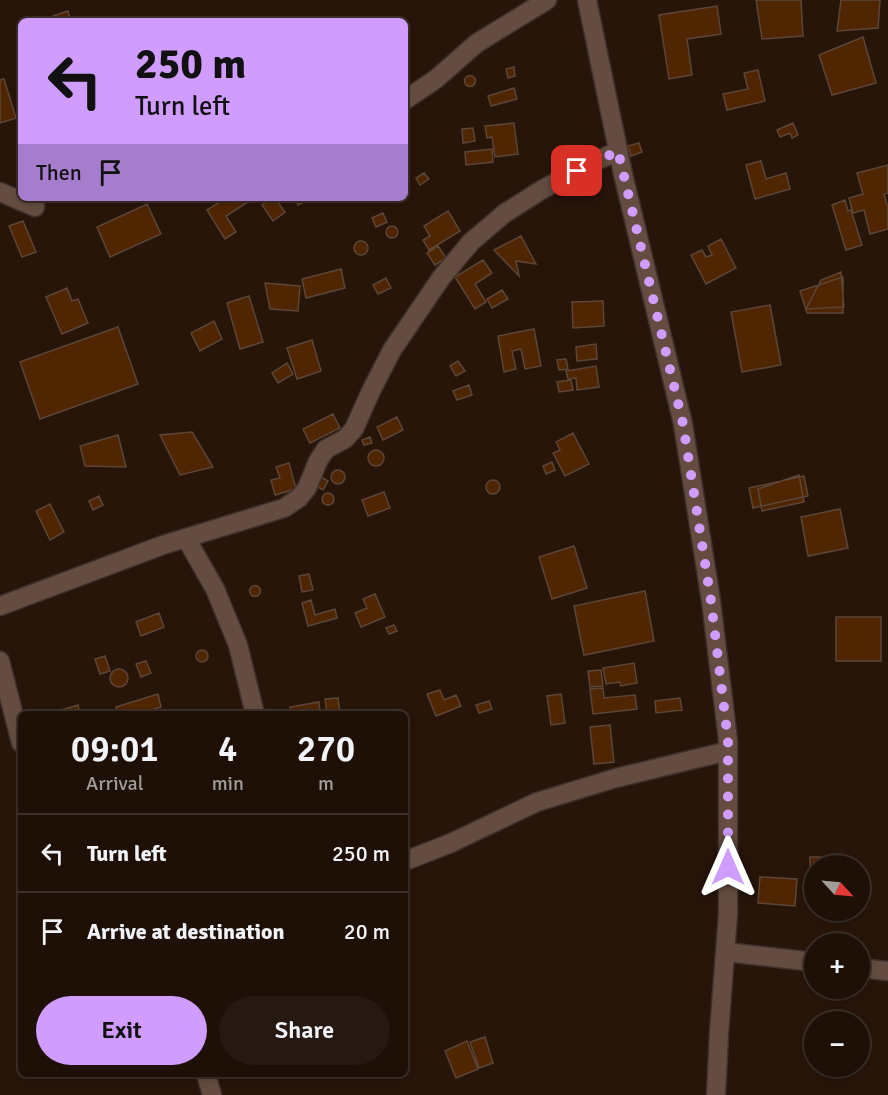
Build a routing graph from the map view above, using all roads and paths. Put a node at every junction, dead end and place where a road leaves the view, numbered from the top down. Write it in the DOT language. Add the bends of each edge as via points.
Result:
graph roads {
  1 [pos="547,0"];
  2 [pos="587,0"];
  3 [pos="408,98"];
  4 [pos="618,151"];
  5 [pos="0,192"];
  6 [pos="18,200"];
  7 [pos="21,201"];
  8 [pos="35,207"];
  9 [pos="186,538"];
  10 [pos="0,606"];
  11 [pos="0,661"];
  12 [pos="254,711"];
  13 [pos="18,731"];
  14 [pos="728,751"];
  15 [pos="408,860"];
  16 [pos="726,952"];
  17 [pos="804,961"];
  18 [pos="870,969"];
  19 [pos="888,972"];
  20 [pos="207,1077"];
  21 [pos="212,1095"];
  22 [pos="716,1095"];
  1 -- 3 [label="street" via="477,44"];
  2 -- 4 [label="street"];
  4 -- 9 [label="street" via="533,195 471,242 392,350 354,429 326,449 299,498 284,508"];
  4 -- 14 [label="street" via="683,424 711,601"];
  5 -- 6 [label="street"];
  7 -- 8 [label="street"];
  9 -- 10 [label="street"];
  9 -- 12 [label="street" via="215,589 238,645"];
  11 -- 13 [label="street"];
  14 -- 15 [label="street" via="537,802"];
  14 -- 16 [label="street"];
  16 -- 17 [label="street"];
  16 -- 22 [label="street"];
  18 -- 19 [label="street"];
  20 -- 21 [label="street"];
}
